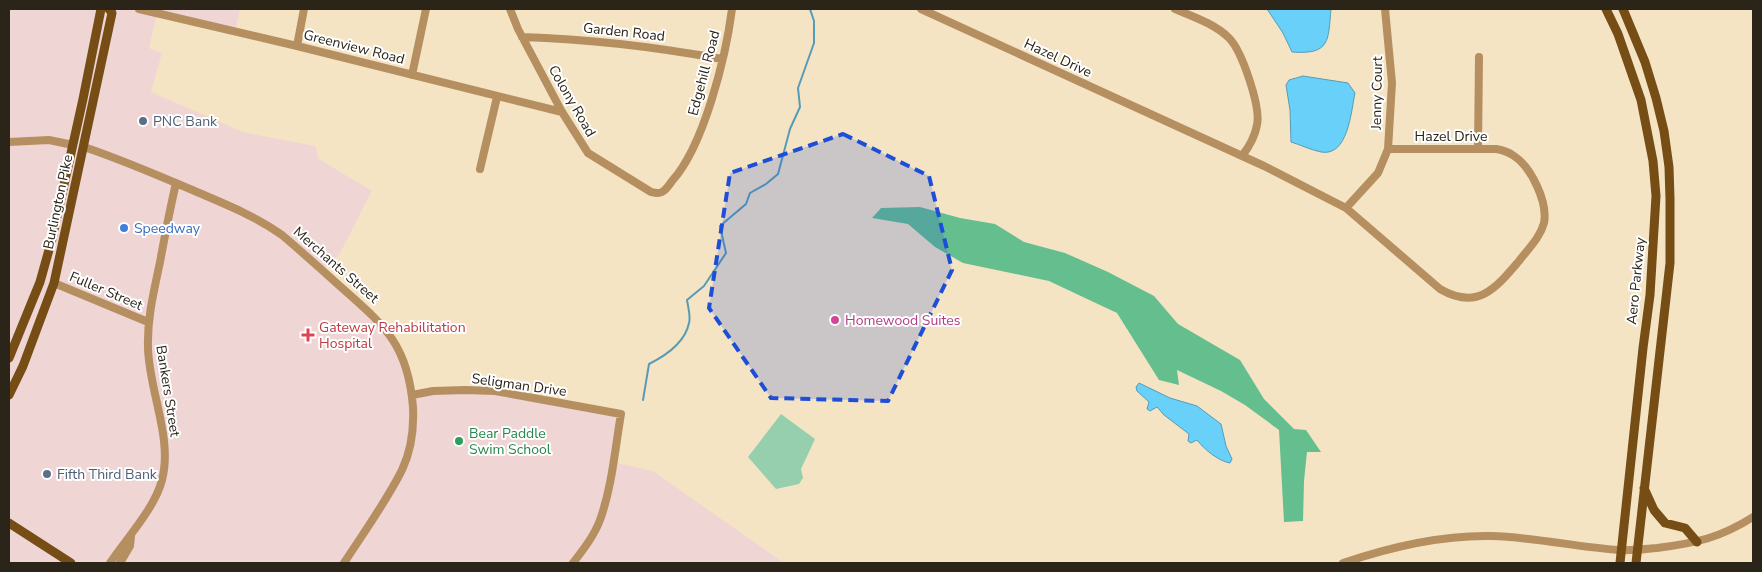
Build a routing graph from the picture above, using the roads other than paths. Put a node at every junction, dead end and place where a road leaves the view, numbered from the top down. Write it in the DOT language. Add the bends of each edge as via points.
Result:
graph roads {
  1 [pos="101,9"];
  2 [pos="109,9"];
  3 [pos="139,9"];
  4 [pos="304,9"];
  5 [pos="426,9"];
  6 [pos="510,9"];
  7 [pos="732,9"];
  8 [pos="921,9"];
  9 [pos="1175,9"];
  10 [pos="1385,9"];
  11 [pos="1606,9"];
  12 [pos="1623,9"];
  13 [pos="522,37"];
  14 [pos="297,46"];
  15 [pos="1479,57"];
  16 [pos="722,59"];
  17 [pos="412,74"];
  18 [pos="498,97"];
  19 [pos="562,112"];
  20 [pos="9,142"];
  21 [pos="73,145"];
  22 [pos="84,147"];
  23 [pos="1388,148"];
  24 [pos="1478,149"];
  25 [pos="1242,156"];
  26 [pos="480,169"];
  27 [pos="176,183"];
  28 [pos="663,192"];
  29 [pos="1346,208"];
  30 [pos="54,283"];
  31 [pos="148,322"];
  32 [pos="9,358"];
  33 [pos="9,395"];
  34 [pos="412,395"];
  35 [pos="1644,486"];
  36 [pos="1753,517"];
  37 [pos="9,523"];
  38 [pos="132,536"];
  39 [pos="1697,542"];
  40 [pos="1621,550"];
  41 [pos="1637,550"];
  42 [pos="71,563"];
  43 [pos="110,563"];
  44 [pos="120,563"];
  45 [pos="344,563"];
  46 [pos="573,563"];
  47 [pos="1343,563"];
  48 [pos="1620,563"];
  49 [pos="1636,563"];
  1 -- 21 [label="main road, Burlington Pike"];
  2 -- 22 [label="main road, Burlington Pike" via="112,13"];
  3 -- 14 [label="street, Greenview Road"];
  4 -- 14 [label="street"];
  5 -- 17 [label="street"];
  6 -- 13 [label="street, Colony Road"];
  7 -- 16 [label="street, Edgehill Road"];
  8 -- 25 [label="street, Hazel Drive"];
  9 -- 25 [label="street" via="1217,28 1238,50 1253,94 1258,123"];
  10 -- 23 [label="street, Jenny Court" via="1392,83"];
  11 -- 40 [label="main road, Aero Parkway" via="1641,100 1656,196 1650,295"];
  12 -- 35 [label="main road" via="1656,98 1664,131 1670,199 1670,263"];
  13 -- 16 [label="street, Garden Road" via="653,47"];
  13 -- 19 [label="street, Colony Road"];
  14 -- 17 [label="street, Greenview Road"];
  15 -- 24 [label="street"];
  16 -- 28 [label="street, Edgehill Road" via="701,129 688,158"];
  17 -- 18 [label="street, Greenview Road"];
  18 -- 19 [label="street, Greenview Road"];
  18 -- 26 [label="street"];
  19 -- 28 [label="street, Colony Road" via="588,153 651,192"];
  20 -- 21 [label="street" via="49,140"];
  21 -- 32 [label="main road, Burlington Pike" via="40,282"];
  22 -- 27 [label="street, Merchants Street"];
  22 -- 30 [label="main road, Burlington Pike"];
  23 -- 24 [label="street, Hazel Drive"];
  23 -- 29 [label="street" via="1378,173"];
  24 -- 29 [label="street, Hazel Drive" via="1506,151 1521,162 1541,194 1544,212 1541,231 1534,243 1497,286 1485,294 1462,298 1440,289"];
  25 -- 29 [label="street, Hazel Drive"];
  27 -- 31 [label="street, Bankers Street"];
  27 -- 34 [label="street, Merchants Street" via="267,224 370,312 400,351"];
  30 -- 31 [label="street, Fuller Street"];
  30 -- 33 [label="main road, Burlington Pike"];
  31 -- 38 [label="street, Bankers Street" via="150,364 165,468 160,488"];
  34 -- 45 [label="street, Merchants Street" via="412,431 402,469"];
  34 -- 46 [label="street, Seligman Drive" via="495,391 621,414 600,521"];
  35 -- 39 [label="main road" via="1660,518 1665,523 1685,528"];
  35 -- 41 [label="main road"];
  36 -- 39 [label="street" via="1725,533"];
  37 -- 42 [label="main road"];
  38 -- 43 [label="street, Bankers Street"];
  38 -- 44 [label="street, Bankers Street"];
  39 -- 41 [label="street"];
  40 -- 41 [label="street"];
  40 -- 47 [label="street" via="1512,537 1474,536 1400,546"];
  40 -- 48 [label="main road, Aero Parkway"];
  41 -- 49 [label="main road"];
}
